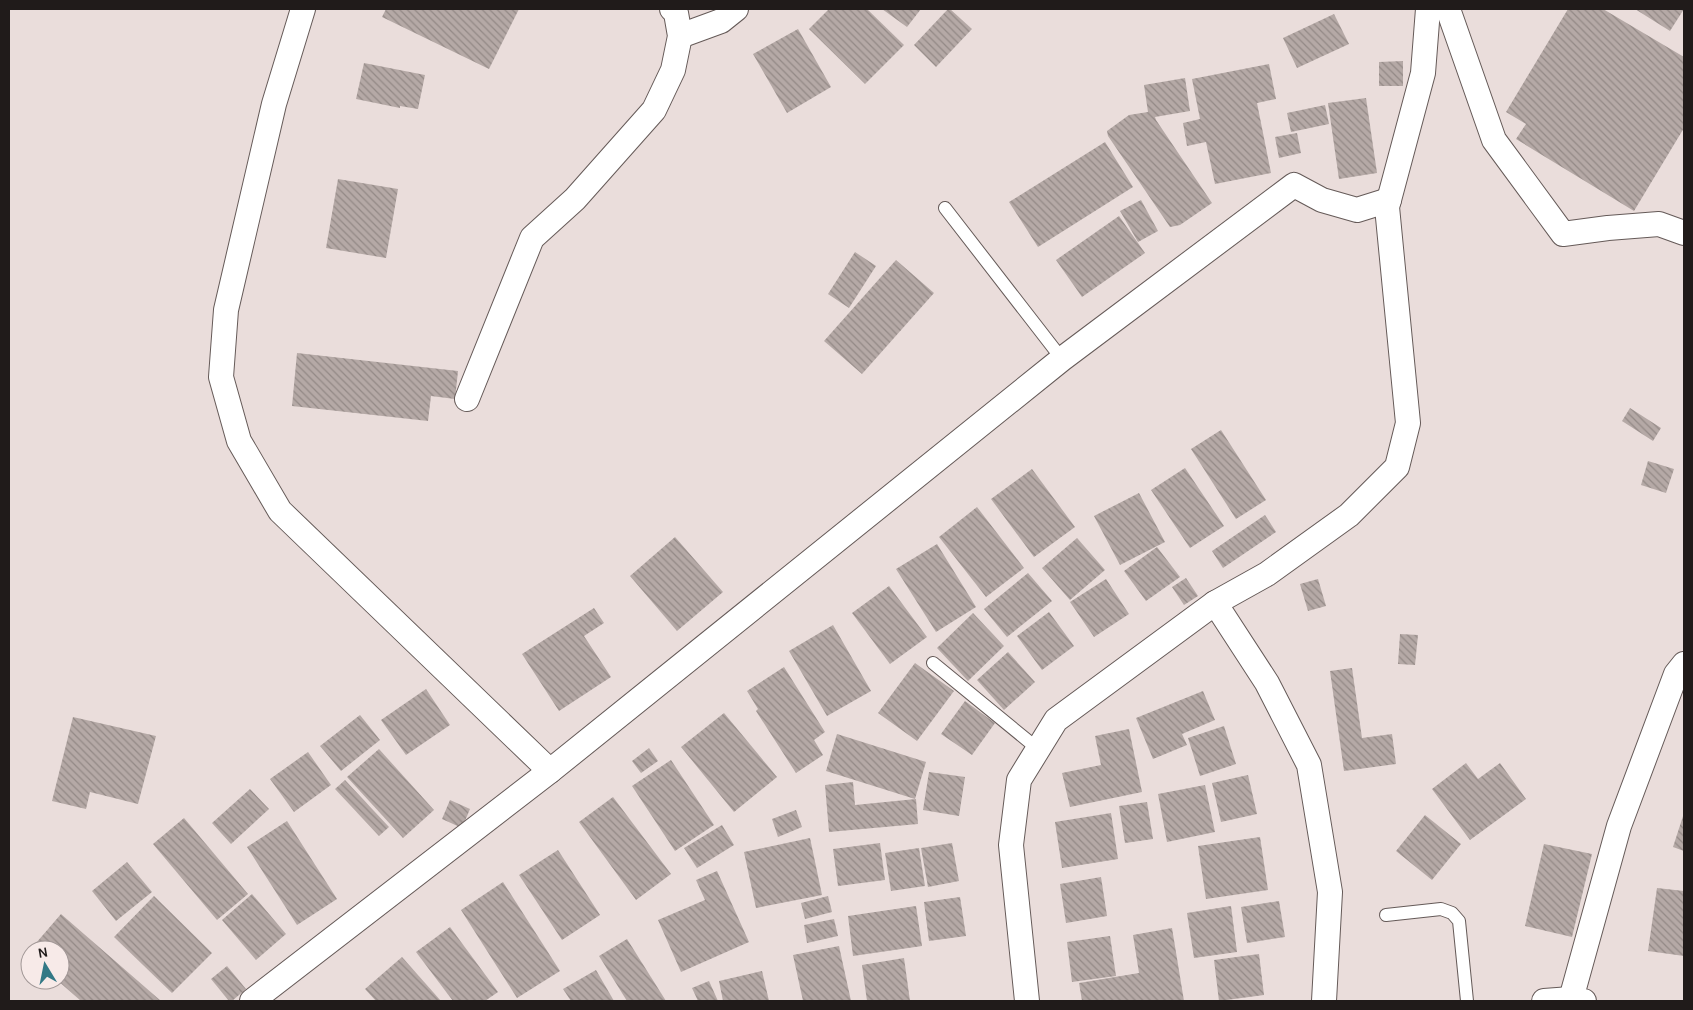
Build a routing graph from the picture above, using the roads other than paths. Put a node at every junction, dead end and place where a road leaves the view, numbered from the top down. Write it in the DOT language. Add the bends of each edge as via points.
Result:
graph roads {
  1 [pos="303,9"];
  2 [pos="672,9"];
  3 [pos="736,9"];
  4 [pos="1428,9"];
  5 [pos="1448,9"];
  6 [pos="680,36"];
  7 [pos="1389,200"];
  8 [pos="945,208"];
  9 [pos="1684,233"];
  10 [pos="1062,359"];
  11 [pos="467,399"];
  12 [pos="1215,603"];
  13 [pos="933,663"];
  14 [pos="1684,664"];
  15 [pos="1038,749"];
  16 [pos="550,772"];
  17 [pos="1386,915"];
  18 [pos="1577,1000"];
  19 [pos="252,1001"];
  20 [pos="1027,1001"];
  21 [pos="1324,1001"];
  22 [pos="1467,1001"];
  23 [pos="1544,1001"];
  1 -- 16 [label="street" via="274,104 226,310 221,377 239,441 280,510"];
  2 -- 6 [label="street" via="676,13"];
  3 -- 6 [label="street" via="721,21"];
  4 -- 7 [label="street" via="1423,73"];
  5 -- 9 [label="street" via="1494,140 1563,234 1659,224"];
  6 -- 11 [label="street" via="673,70 654,110 575,199 532,238"];
  7 -- 10 [label="street" via="1357,210 1322,200 1294,185"];
  7 -- 12 [label="street" via="1387,207 1408,423 1397,467 1349,515 1267,574"];
  8 -- 10 [label="lane"];
  10 -- 16 [label="street"];
  12 -- 15 [label="street" via="1056,720"];
  12 -- 21 [label="street" via="1267,683 1309,765 1330,892"];
  13 -- 15 [label="lane"];
  14 -- 18 [label="street" via="1676,674 1619,826"];
  15 -- 20 [label="street" via="1019,780 1011,845"];
  16 -- 19 [label="street"];
  17 -- 22 [label="lane" via="1441,908 1452,912 1459,921"];
  18 -- 23 [label="street"];
}
